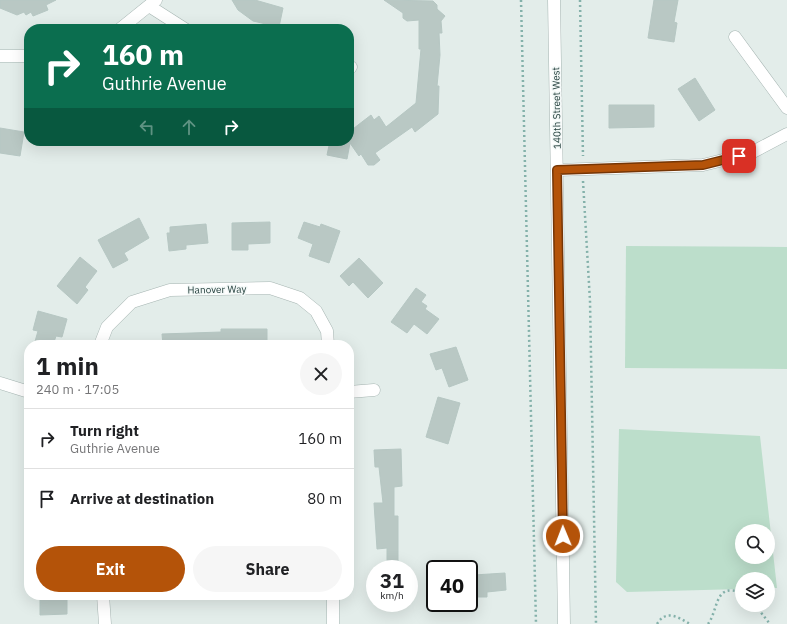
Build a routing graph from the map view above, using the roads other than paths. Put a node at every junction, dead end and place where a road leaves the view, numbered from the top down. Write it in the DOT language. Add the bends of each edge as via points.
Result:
graph roads {
  1 [pos="554,0"];
  2 [pos="152,3"];
  3 [pos="126,24"];
  4 [pos="179,24"];
  5 [pos="735,37"];
  6 [pos="0,56"];
  7 [pos="24,56"];
  8 [pos="787,108"];
  9 [pos="787,134"];
  10 [pos="557,170"];
  11 [pos="102,340"];
  12 [pos="328,340"];
  13 [pos="0,383"];
  14 [pos="24,390"];
  15 [pos="374,390"];
  16 [pos="354,392"];
  17 [pos="103,600"];
  18 [pos="333,600"];
  19 [pos="105,624"];
  20 [pos="334,624"];
  21 [pos="564,624"];
  1 -- 10 [label="street, 140th Street West"];
  2 -- 3 [label="street"];
  2 -- 4 [label="street"];
  5 -- 8 [label="street"];
  6 -- 7 [label="street"];
  9 -- 10 [label="street" via="752,152 703,165"];
  10 -- 21 [label="street, 140th Street West"];
  11 -- 12 [label="street, Hanover Way" via="107,327 132,302 170,290 270,288 300,298 316,311 327,331"];
  13 -- 14 [label="street"];
  15 -- 16 [label="street"];
  17 -- 19 [label="street"];
  18 -- 20 [label="street"];
}
